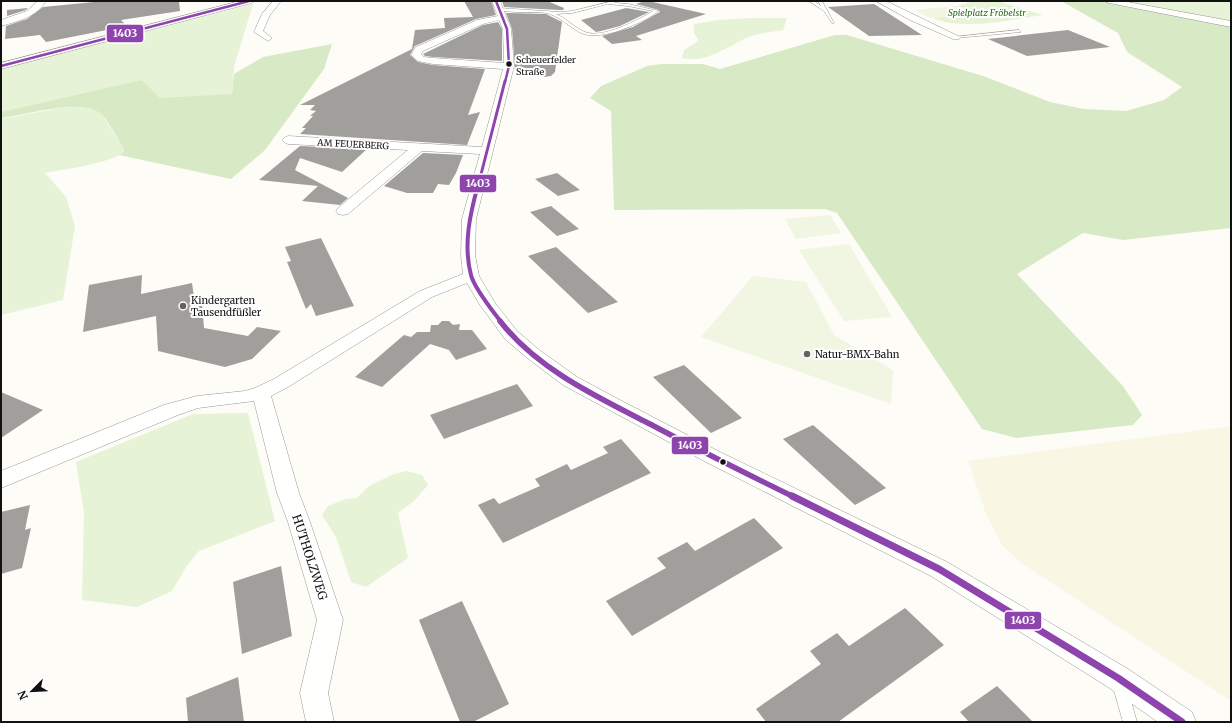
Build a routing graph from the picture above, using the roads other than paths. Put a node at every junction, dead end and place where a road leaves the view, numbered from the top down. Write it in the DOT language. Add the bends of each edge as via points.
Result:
graph roads {
  1 [pos="42,1"];
  2 [pos="250,1"];
  3 [pos="277,1"];
  4 [pos="617,1"];
  5 [pos="811,1"];
  6 [pos="820,1"];
  7 [pos="880,1"];
  8 [pos="1109,1"];
  9 [pos="607,4"];
  10 [pos="500,9"];
  11 [pos="546,12"];
  12 [pos="828,12"];
  13 [pos="834,22"];
  14 [pos="1,23"];
  15 [pos="1231,24"];
  16 [pos="1019,31"];
  17 [pos="956,37"];
  18 [pos="268,38"];
  19 [pos="1,66"];
  20 [pos="509,66"];
  21 [pos="288,140"];
  22 [pos="418,148"];
  23 [pos="488,151"];
  24 [pos="343,211"];
  25 [pos="471,276"];
  26 [pos="261,393"];
  27 [pos="1,480"];
  28 [pos="1118,678"];
  29 [pos="320,722"];
  30 [pos="1130,722"];
  31 [pos="1182,722"];
  1 -- 14 [label="street" via="35,10"];
  2 -- 19 [label="street"];
  3 -- 18 [label="street" via="266,14 258,32"];
  4 -- 9 [label="lane"];
  5 -- 12 [label="lane"];
  6 -- 12 [label="lane"];
  7 -- 17 [label="street"];
  8 -- 15 [label="street"];
  9 -- 11 [label="lane" via="572,12"];
  9 -- 11 [label="lane" via="657,11 611,32 590,34 584,33 563,18"];
  10 -- 11 [label="lane"];
  10 -- 20 [label="street" via="509,40"];
  10 -- 20 [label="street" via="480,22 419,50 416,55 421,59 433,61"];
  12 -- 13 [label="lane"];
  16 -- 17 [label="lane"];
  20 -- 23 [label="street"];
  21 -- 22 [label="street, AM FEUERBERG"];
  22 -- 23 [label="street, AM FEUERBERG"];
  22 -- 24 [label="street"];
  23 -- 25 [label="street" via="469,219 468,254"];
  25 -- 26 [label="street" via="426,294"];
  25 -- 28 [label="street" via="488,305 512,334 532,353 570,381 713,457 939,569"];
  26 -- 27 [label="street" via="197,402 171,410"];
  26 -- 29 [label="street, HUTHOLZWEG" via="288,493 330,620 314,693"];
  28 -- 30 [label="lane"];
  28 -- 31 [label="street"];
}
